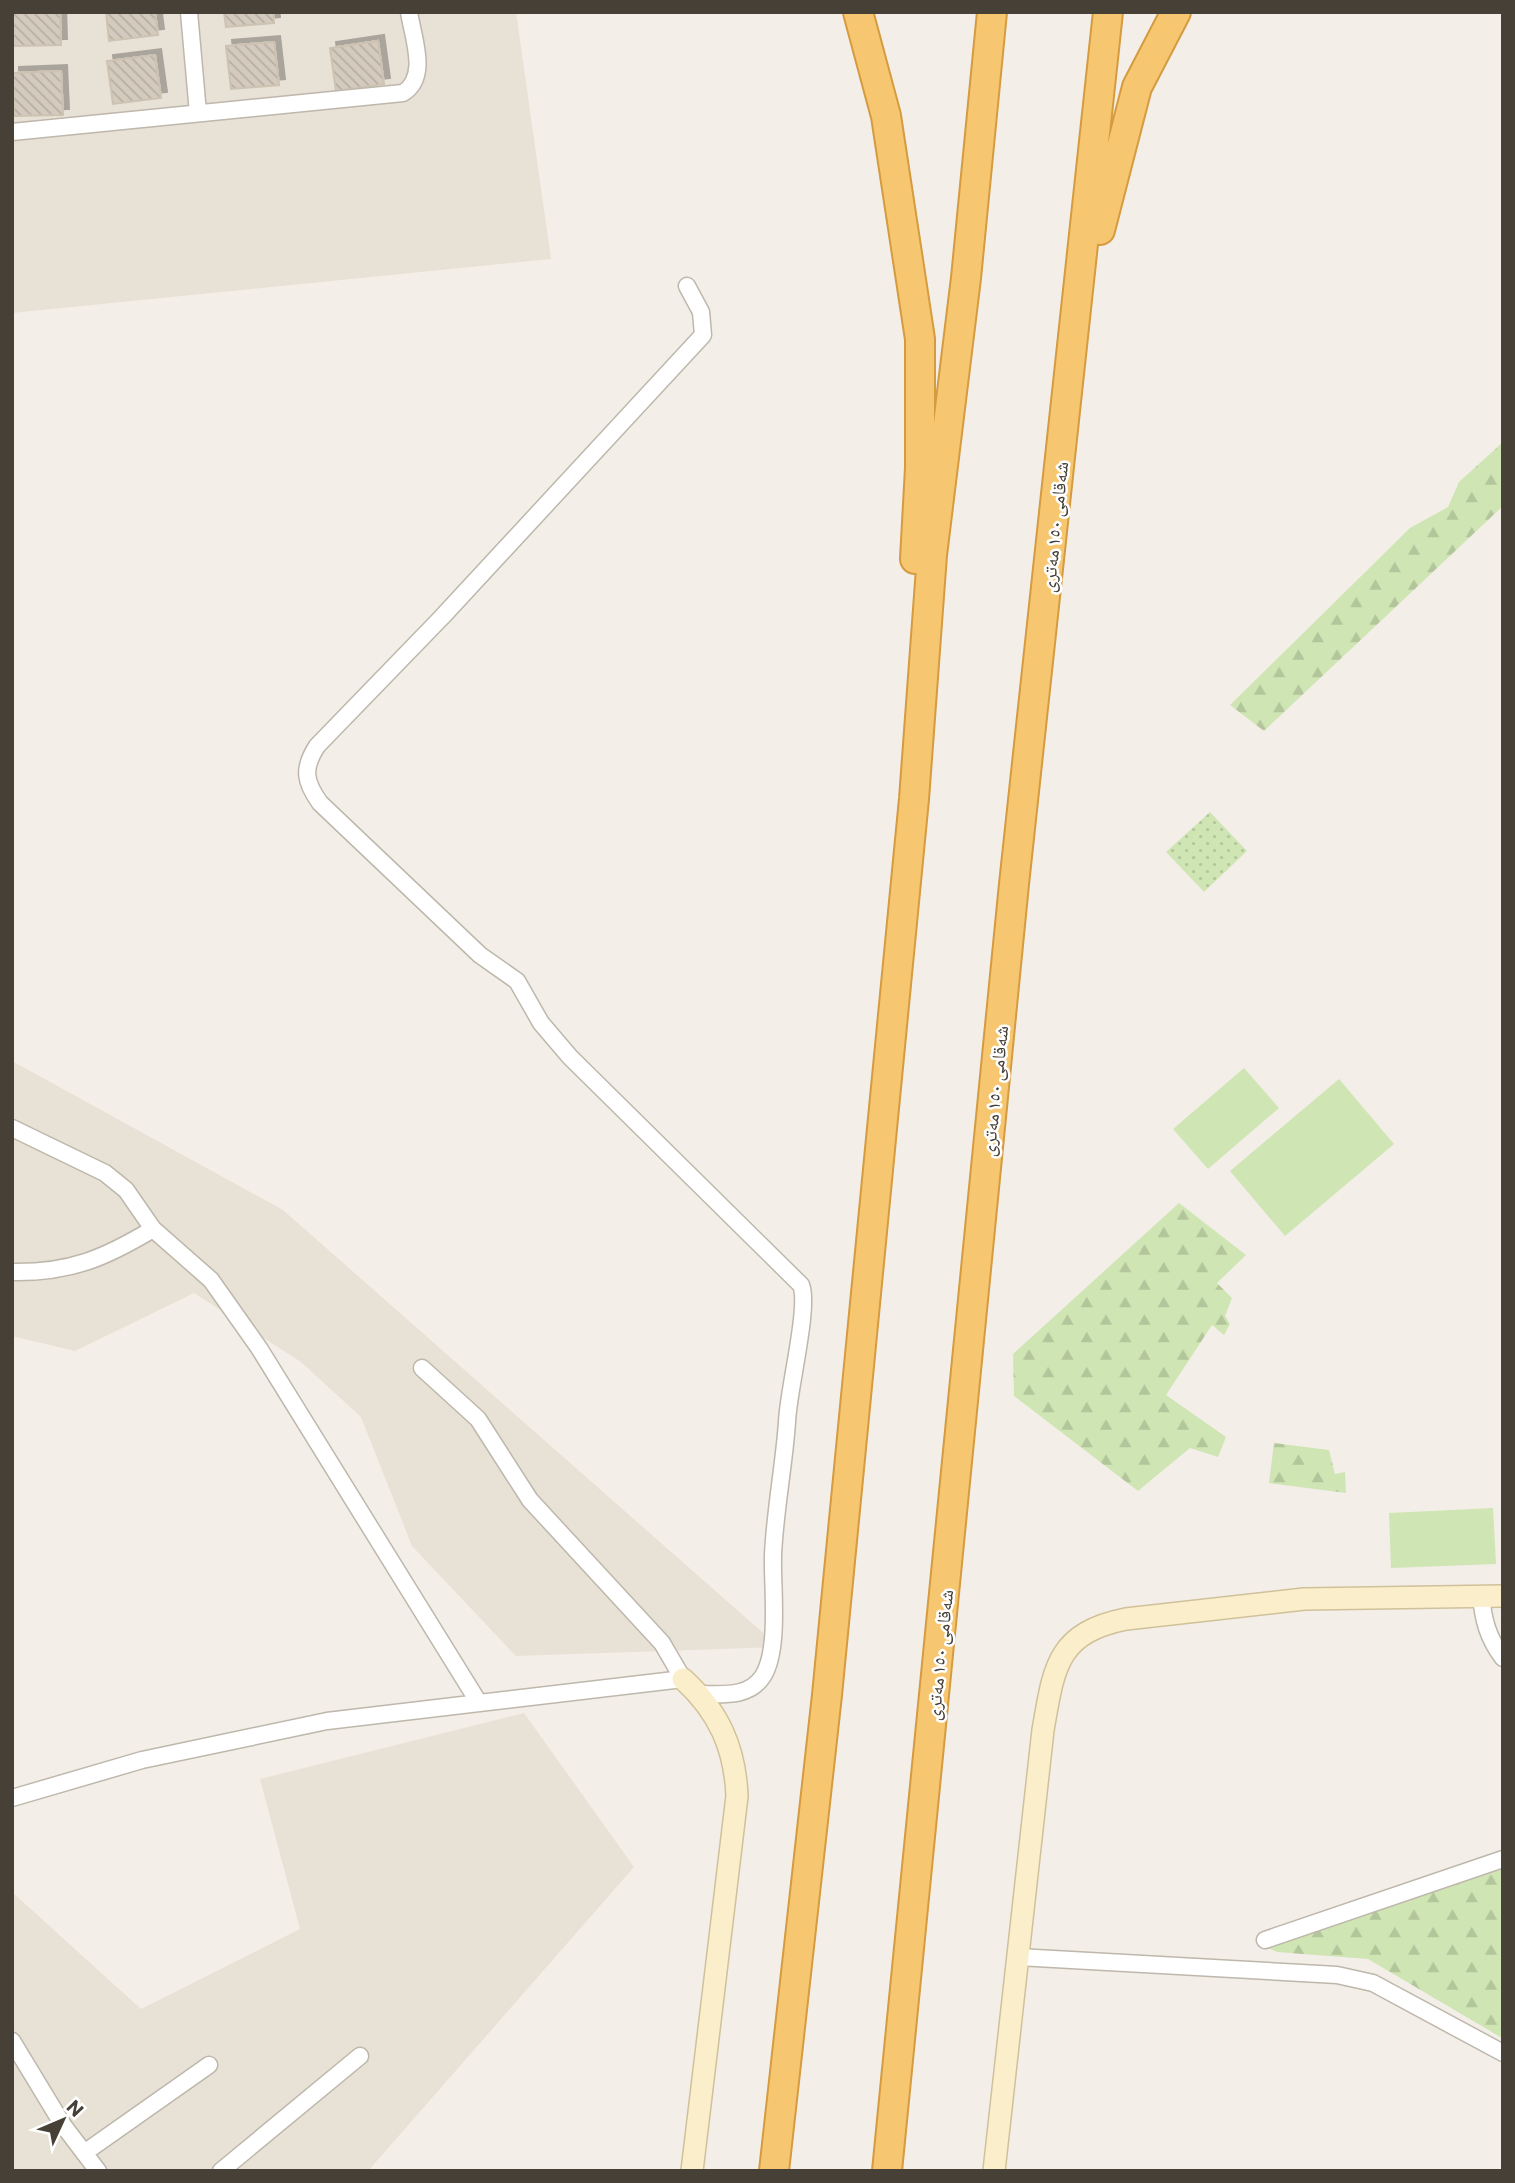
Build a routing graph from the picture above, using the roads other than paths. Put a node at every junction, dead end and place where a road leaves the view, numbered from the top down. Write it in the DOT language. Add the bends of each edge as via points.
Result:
graph roads {
  1 [pos="189,12"];
  2 [pos="409,12"];
  3 [pos="858,12"];
  4 [pos="992,12"];
  5 [pos="1108,12"];
  6 [pos="1176,12"];
  7 [pos="198,113"];
  8 [pos="12,132"];
  9 [pos="687,286"];
  10 [pos="1077,317"];
  11 [pos="914,800"];
  12 [pos="12,1128"];
  13 [pos="153,1229"];
  14 [pos="12,1272"];
  15 [pos="422,1368"];
  16 [pos="1492,1596"];
  17 [pos="1503,1658"];
  18 [pos="683,1679"];
  19 [pos="699,1694"];
  20 [pos="479,1703"];
  21 [pos="12,1798"];
  22 [pos="1503,1859"];
  23 [pos="1265,1940"];
  24 [pos="1018,1956"];
  25 [pos="12,2041"];
  26 [pos="1503,2053"];
  27 [pos="360,2056"];
  28 [pos="209,2065"];
  29 [pos="85,2153"];
  30 [pos="98,2171"];
  31 [pos="221,2171"];
  32 [pos="692,2171"];
  33 [pos="774,2171"];
  34 [pos="887,2171"];
  35 [pos="995,2171"];
  1 -- 7 [label="street"];
  2 -- 7 [label="street" via="419,69 415,84 403,93"];
  3 -- 11 [label="highway" via="886,116 920,339"];
  4 -- 11 [label="highway" via="932,555"];
  5 -- 10 [label="highway, شەقامی ١٥٠ مەتری"];
  6 -- 10 [label="highway" via="1137,88"];
  7 -- 8 [label="street"];
  9 -- 19 [label="street" via="701,313 703,335 317,747 307,762 305,776 309,788 340,822 480,955 517,981 541,1023 570,1057 801,1285 805,1304 793,1364 773,1553 769,1663 757,1684 743,1691"];
  10 -- 34 [label="highway, شەقامی ١٥٠ مەتری" via="1016,870"];
  11 -- 33 [label="highway" via="827,1695"];
  12 -- 13 [label="street" via="105,1173 126,1190"];
  13 -- 14 [label="street" via="92,1262"];
  13 -- 20 [label="street" via="211,1280 259,1348"];
  15 -- 18 [label="street" via="478,1419 530,1500 662,1643"];
  16 -- 17 [label="street" via="1483,1620 1491,1643"];
  16 -- 24 [label="street" via="1304,1599 1098,1624 1074,1639 1058,1662 1050,1689"];
  18 -- 19 [label="street"];
  18 -- 20 [label="street"];
  19 -- 32 [label="street" via="732,1752 737,1796"];
  20 -- 21 [label="street" via="327,1721 142,1760"];
  22 -- 23 [label="street"];
  24 -- 26 [label="street" via="1337,1975 1373,1983"];
  24 -- 35 [label="street"];
  25 -- 29 [label="street"];
  27 -- 31 [label="street"];
  28 -- 29 [label="street"];
  29 -- 30 [label="street"];
}
